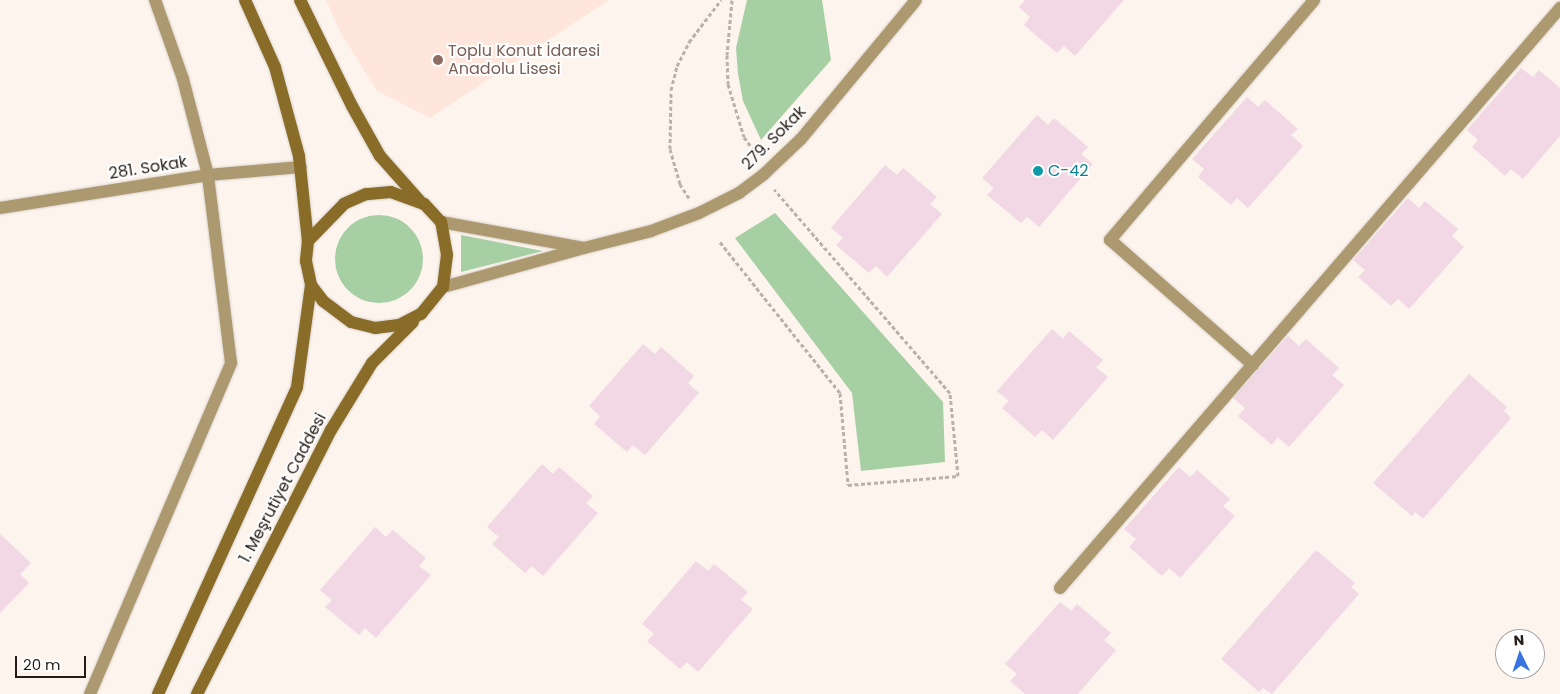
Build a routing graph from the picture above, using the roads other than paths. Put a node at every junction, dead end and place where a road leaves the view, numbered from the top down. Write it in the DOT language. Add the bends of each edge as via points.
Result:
graph roads {
  1 [pos="154,0"];
  2 [pos="245,0"];
  3 [pos="300,0"];
  4 [pos="916,0"];
  5 [pos="1314,0"];
  6 [pos="1560,8"];
  7 [pos="301,167"];
  8 [pos="208,175"];
  9 [pos="424,204"];
  10 [pos="0,208"];
  11 [pos="441,222"];
  12 [pos="308,241"];
  13 [pos="584,248"];
  14 [pos="311,285"];
  15 [pos="443,287"];
  16 [pos="421,314"];
  17 [pos="1253,365"];
  18 [pos="1060,588"];
  19 [pos="90,694"];
  20 [pos="158,694"];
  21 [pos="197,694"];
  1 -- 8 [label="street" via="183,79"];
  2 -- 7 [label="main road" via="278,76"];
  3 -- 9 [label="main road" via="380,156"];
  4 -- 13 [label="street, 279. Sokak" via="801,139 766,173 739,193 699,213 651,231"];
  5 -- 17 [label="street" via="1110,240"];
  6 -- 17 [label="street"];
  7 -- 8 [label="street, 281. Sokak"];
  7 -- 12 [label="main road"];
  8 -- 10 [label="street, 281. Sokak"];
  8 -- 19 [label="street" via="231,364"];
  9 -- 11 [label="main road"];
  9 -- 12 [label="main road" via="391,192 366,194 344,204"];
  11 -- 13 [label="street, 279. Sokak"];
  11 -- 15 [label="main road" via="447,255"];
  12 -- 14 [label="main road" via="306,261"];
  13 -- 15 [label="street, 279. Sokak"];
  14 -- 16 [label="main road" via="323,301 351,322 383,327 399,325"];
  14 -- 20 [label="main road, 1. Meşrutiyet Caddesi" via="297,387"];
  15 -- 16 [label="main road"];
  16 -- 21 [label="main road, 1. Meşrutiyet Caddesi" via="372,363 330,430"];
  17 -- 18 [label="street"];
}
